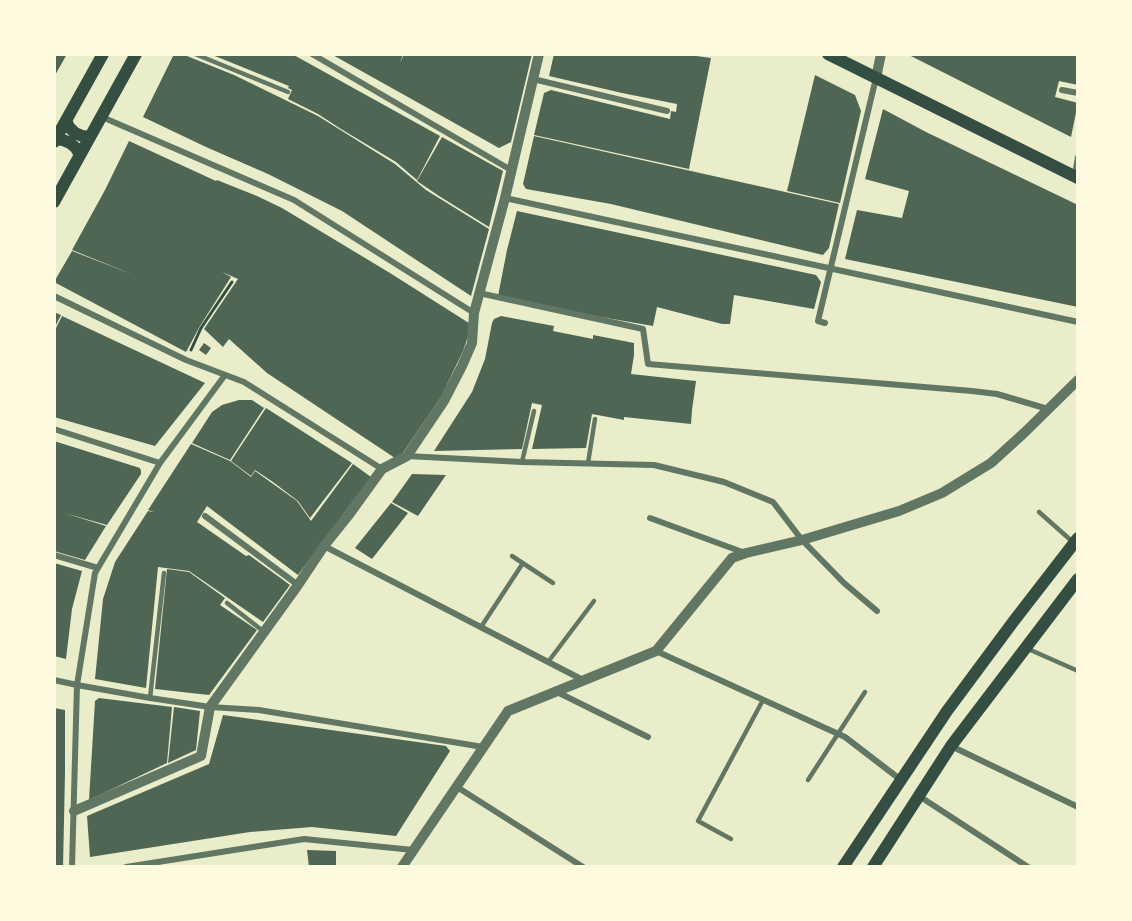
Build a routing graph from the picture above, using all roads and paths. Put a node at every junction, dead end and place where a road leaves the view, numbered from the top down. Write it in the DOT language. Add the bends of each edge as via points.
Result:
graph roads {
  1 [pos="103,54"];
  2 [pos="136,54"];
  3 [pos="195,54"];
  4 [pos="312,54"];
  5 [pos="539,54"];
  6 [pos="828,54"];
  7 [pos="881,54"];
  8 [pos="876,78"];
  9 [pos="533,79"];
  10 [pos="1062,90"];
  11 [pos="288,92"];
  12 [pos="1078,93"];
  13 [pos="667,111"];
  14 [pos="101,117"];
  15 [pos="66,120"];
  16 [pos="90,137"];
  17 [pos="55,140"];
  18 [pos="80,155"];
  19 [pos="1078,157"];
  20 [pos="511,170"];
  21 [pos="1076,177"];
  22 [pos="505,198"];
  23 [pos="54,202"];
  24 [pos="830,268"];
  25 [pos="232,282"];
  26 [pos="479,293"];
  27 [pos="54,296"];
  28 [pos="474,313"];
  29 [pos="825,322"];
  30 [pos="1078,322"];
  31 [pos="186,360"];
  32 [pos="225,375"];
  33 [pos="1078,380"];
  34 [pos="1049,409"];
  35 [pos="534,411"];
  36 [pos="595,418"];
  37 [pos="54,429"];
  38 [pos="407,456"];
  39 [pos="522,462"];
  40 [pos="160,463"];
  41 [pos="588,463"];
  42 [pos="382,469"];
  43 [pos="1039,512"];
  44 [pos="205,516"];
  45 [pos="650,518"];
  46 [pos="802,540"];
  47 [pos="1076,541"];
  48 [pos="324,546"];
  49 [pos="746,553"];
  50 [pos="54,555"];
  51 [pos="512,556"];
  52 [pos="523,563"];
  53 [pos="98,568"];
  54 [pos="164,573"];
  55 [pos="1078,579"];
  56 [pos="553,583"];
  57 [pos="298,585"];
  58 [pos="594,601"];
  59 [pos="227,603"];
  60 [pos="877,611"];
  61 [pos="481,627"];
  62 [pos="264,631"];
  63 [pos="1025,648"];
  64 [pos="656,651"];
  65 [pos="548,662"];
  66 [pos="1078,671"];
  67 [pos="54,680"];
  68 [pos="584,681"];
  69 [pos="76,685"];
  70 [pos="556,692"];
  71 [pos="865,692"];
  72 [pos="150,698"];
  73 [pos="763,700"];
  74 [pos="210,707"];
  75 [pos="838,733"];
  76 [pos="648,736"];
  77 [pos="951,746"];
  78 [pos="484,747"];
  79 [pos="808,780"];
  80 [pos="901,781"];
  81 [pos="456,787"];
  82 [pos="918,795"];
  83 [pos="1078,807"];
  84 [pos="74,811"];
  85 [pos="731,839"];
  86 [pos="414,850"];
  87 [pos="72,867"];
  88 [pos="126,867"];
  89 [pos="402,867"];
  90 [pos="583,867"];
  91 [pos="843,867"];
  92 [pos="873,867"];
  93 [pos="1028,867"];
  1 -- 15 [label="main road"];
  2 -- 14 [label="main road"];
  3 -- 11 [label="lane"];
  4 -- 20 [label="street"];
  5 -- 9 [label="street"];
  6 -- 8 [label="main road"];
  7 -- 8 [label="street"];
  8 -- 21 [label="main road"];
  8 -- 24 [label="street"];
  9 -- 13 [label="street"];
  9 -- 20 [label="street"];
  10 -- 12 [label="street"];
  14 -- 16 [label="main road"];
  14 -- 28 [label="street" via="294,200"];
  15 -- 16 [label="main road" via="75,133"];
  15 -- 17 [label="main road"];
  16 -- 18 [label="main road"];
  17 -- 18 [label="main road" via="70,143"];
  18 -- 23 [label="main road"];
  19 -- 21 [label="street"];
  20 -- 22 [label="street"];
  22 -- 24 [label="street"];
  22 -- 26 [label="street"];
  24 -- 29 [label="street" via="818,321"];
  24 -- 30 [label="street"];
  25 -- 31 [label="path" via="201,328"];
  26 -- 28 [label="street"];
  26 -- 34 [label="street" via="643,330 648,364 972,391"];
  27 -- 31 [label="street"];
  28 -- 38 [label="street" via="472,344 462,366"];
  31 -- 32 [label="street"];
  32 -- 40 [label="street"];
  32 -- 42 [label="street" via="244,382"];
  33 -- 34 [label="street"];
  34 -- 46 [label="street" via="991,463 942,493 899,511"];
  35 -- 39 [label="lane"];
  36 -- 41 [label="lane"];
  37 -- 40 [label="street"];
  38 -- 39 [label="street"];
  38 -- 42 [label="street"];
  39 -- 41 [label="street"];
  40 -- 53 [label="street"];
  41 -- 46 [label="street" via="654,465 724,482 773,502"];
  42 -- 48 [label="street"];
  43 -- 47 [label="lane"];
  44 -- 57 [label="street"];
  45 -- 49 [label="street"];
  46 -- 49 [label="street"];
  46 -- 60 [label="street"];
  47 -- 80 [label="main road" via="947,711"];
  48 -- 57 [label="street"];
  48 -- 61 [label="street"];
  49 -- 64 [label="street" via="732,558"];
  50 -- 53 [label="street"];
  51 -- 52 [label="lane"];
  52 -- 56 [label="lane"];
  52 -- 61 [label="lane"];
  53 -- 69 [label="street"];
  54 -- 72 [label="lane"];
  55 -- 63 [label="main road"];
  57 -- 62 [label="street"];
  58 -- 65 [label="lane"];
  59 -- 62 [label="lane"];
  61 -- 65 [label="street"];
  62 -- 74 [label="street"];
  63 -- 66 [label="lane"];
  63 -- 77 [label="main road"];
  64 -- 68 [label="street"];
  64 -- 73 [label="street"];
  65 -- 68 [label="street"];
  67 -- 69 [label="street"];
  68 -- 70 [label="street"];
  69 -- 72 [label="street"];
  69 -- 84 [label="street"];
  70 -- 76 [label="street"];
  70 -- 78 [label="street" via="508,711"];
  71 -- 75 [label="lane"];
  72 -- 74 [label="street"];
  73 -- 75 [label="street"];
  73 -- 85 [label="lane" via="698,820"];
  74 -- 78 [label="street" via="259,710"];
  74 -- 84 [label="street" via="201,756"];
  75 -- 79 [label="lane"];
  75 -- 80 [label="street"];
  77 -- 82 [label="main road"];
  77 -- 83 [label="street"];
  78 -- 81 [label="street"];
  80 -- 91 [label="main road"];
  81 -- 86 [label="street"];
  81 -- 90 [label="street"];
  82 -- 92 [label="main road"];
  82 -- 93 [label="street"];
  84 -- 87 [label="street"];
  86 -- 88 [label="street" via="304,839"];
  86 -- 89 [label="street"];
}
